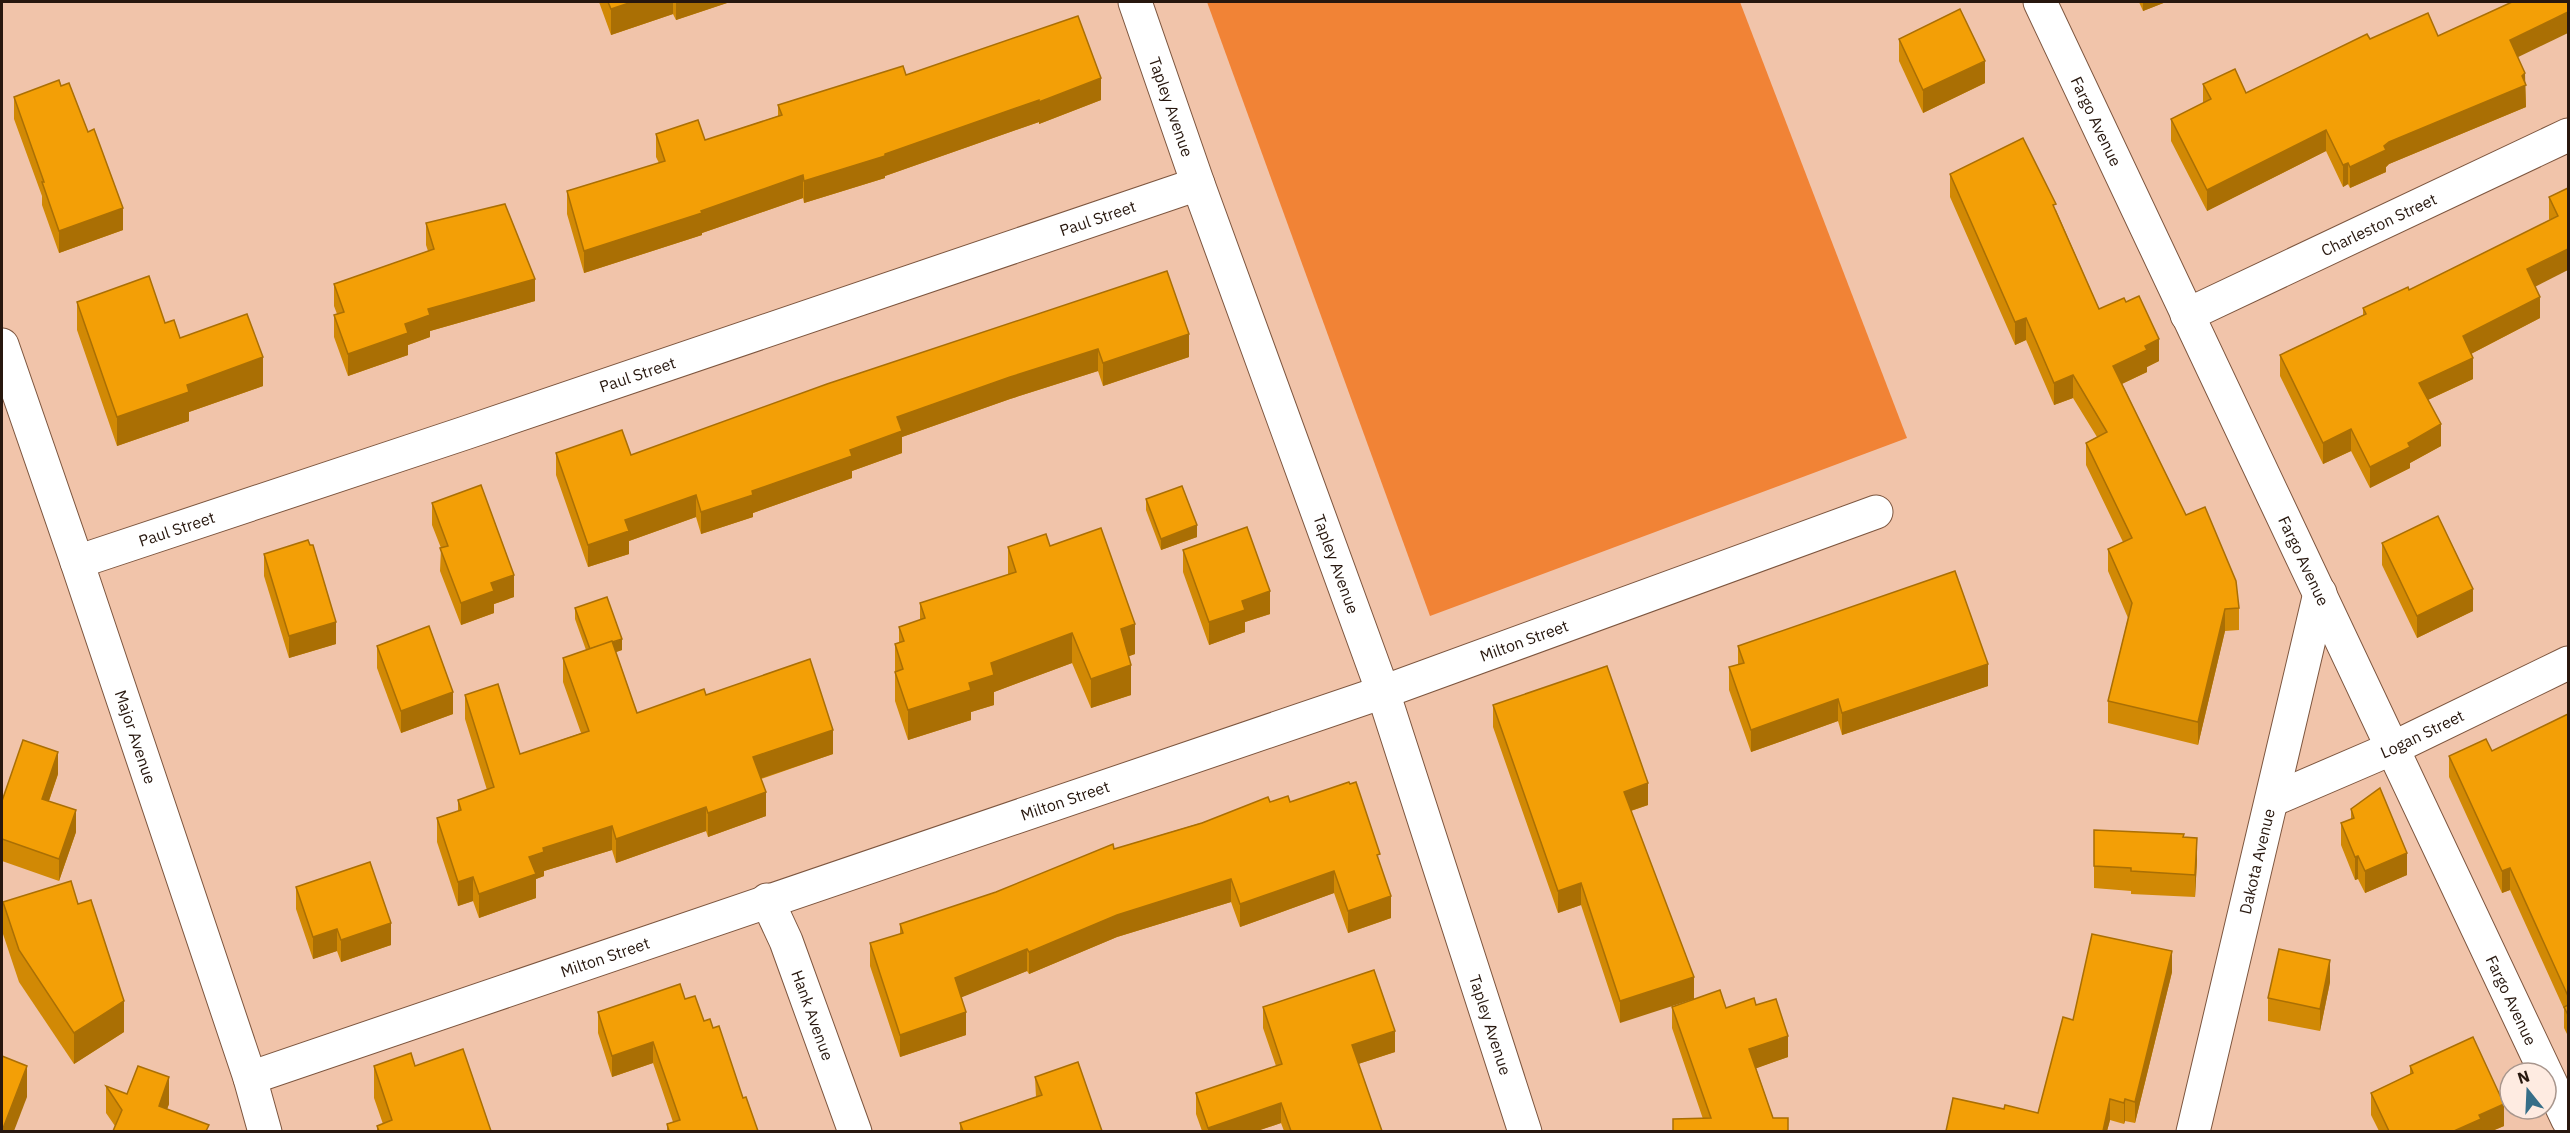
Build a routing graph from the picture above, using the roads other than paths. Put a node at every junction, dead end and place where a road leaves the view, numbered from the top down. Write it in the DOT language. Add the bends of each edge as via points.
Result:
graph roads {
  1 [pos="1135,2"];
  2 [pos="2040,2"];
  3 [pos="2568,135"];
  4 [pos="1198,184"];
  5 [pos="2187,315"];
  6 [pos="2,345"];
  7 [pos="1876,512"];
  8 [pos="77,562"];
  9 [pos="2320,593"];
  10 [pos="2568,663"];
  11 [pos="1383,692"];
  12 [pos="2393,748"];
  13 [pos="2272,800"];
  14 [pos="768,900"];
  15 [pos="250,1077"];
  16 [pos="2568,1120"];
  17 [pos="265,1131"];
  18 [pos="855,1131"];
  19 [pos="1525,1131"];
  20 [pos="2193,1131"];
  1 -- 4 [label="street, Tapley Avenue"];
  2 -- 5 [label="street, Fargo Avenue"];
  3 -- 5 [label="street, Charleston Street"];
  4 -- 8 [label="street, Paul Street"];
  4 -- 11 [label="street, Tapley Avenue"];
  5 -- 9 [label="street, Fargo Avenue"];
  6 -- 8 [label="street, Major Avenue"];
  7 -- 11 [label="street, Milton Street"];
  8 -- 15 [label="street, Major Avenue"];
  9 -- 12 [label="street, Fargo Avenue"];
  9 -- 13 [label="street, Dakota Avenue"];
  10 -- 12 [label="street, Logan Street"];
  11 -- 14 [label="street, Milton Street"];
  11 -- 19 [label="street, Tapley Avenue"];
  12 -- 13 [label="street, Logan Street"];
  12 -- 16 [label="street, Fargo Avenue"];
  13 -- 20 [label="street, Dakota Avenue"];
  14 -- 15 [label="street, Milton Street"];
  14 -- 18 [label="street, Hank Avenue"];
  15 -- 17 [label="street, Major Avenue"];
}
